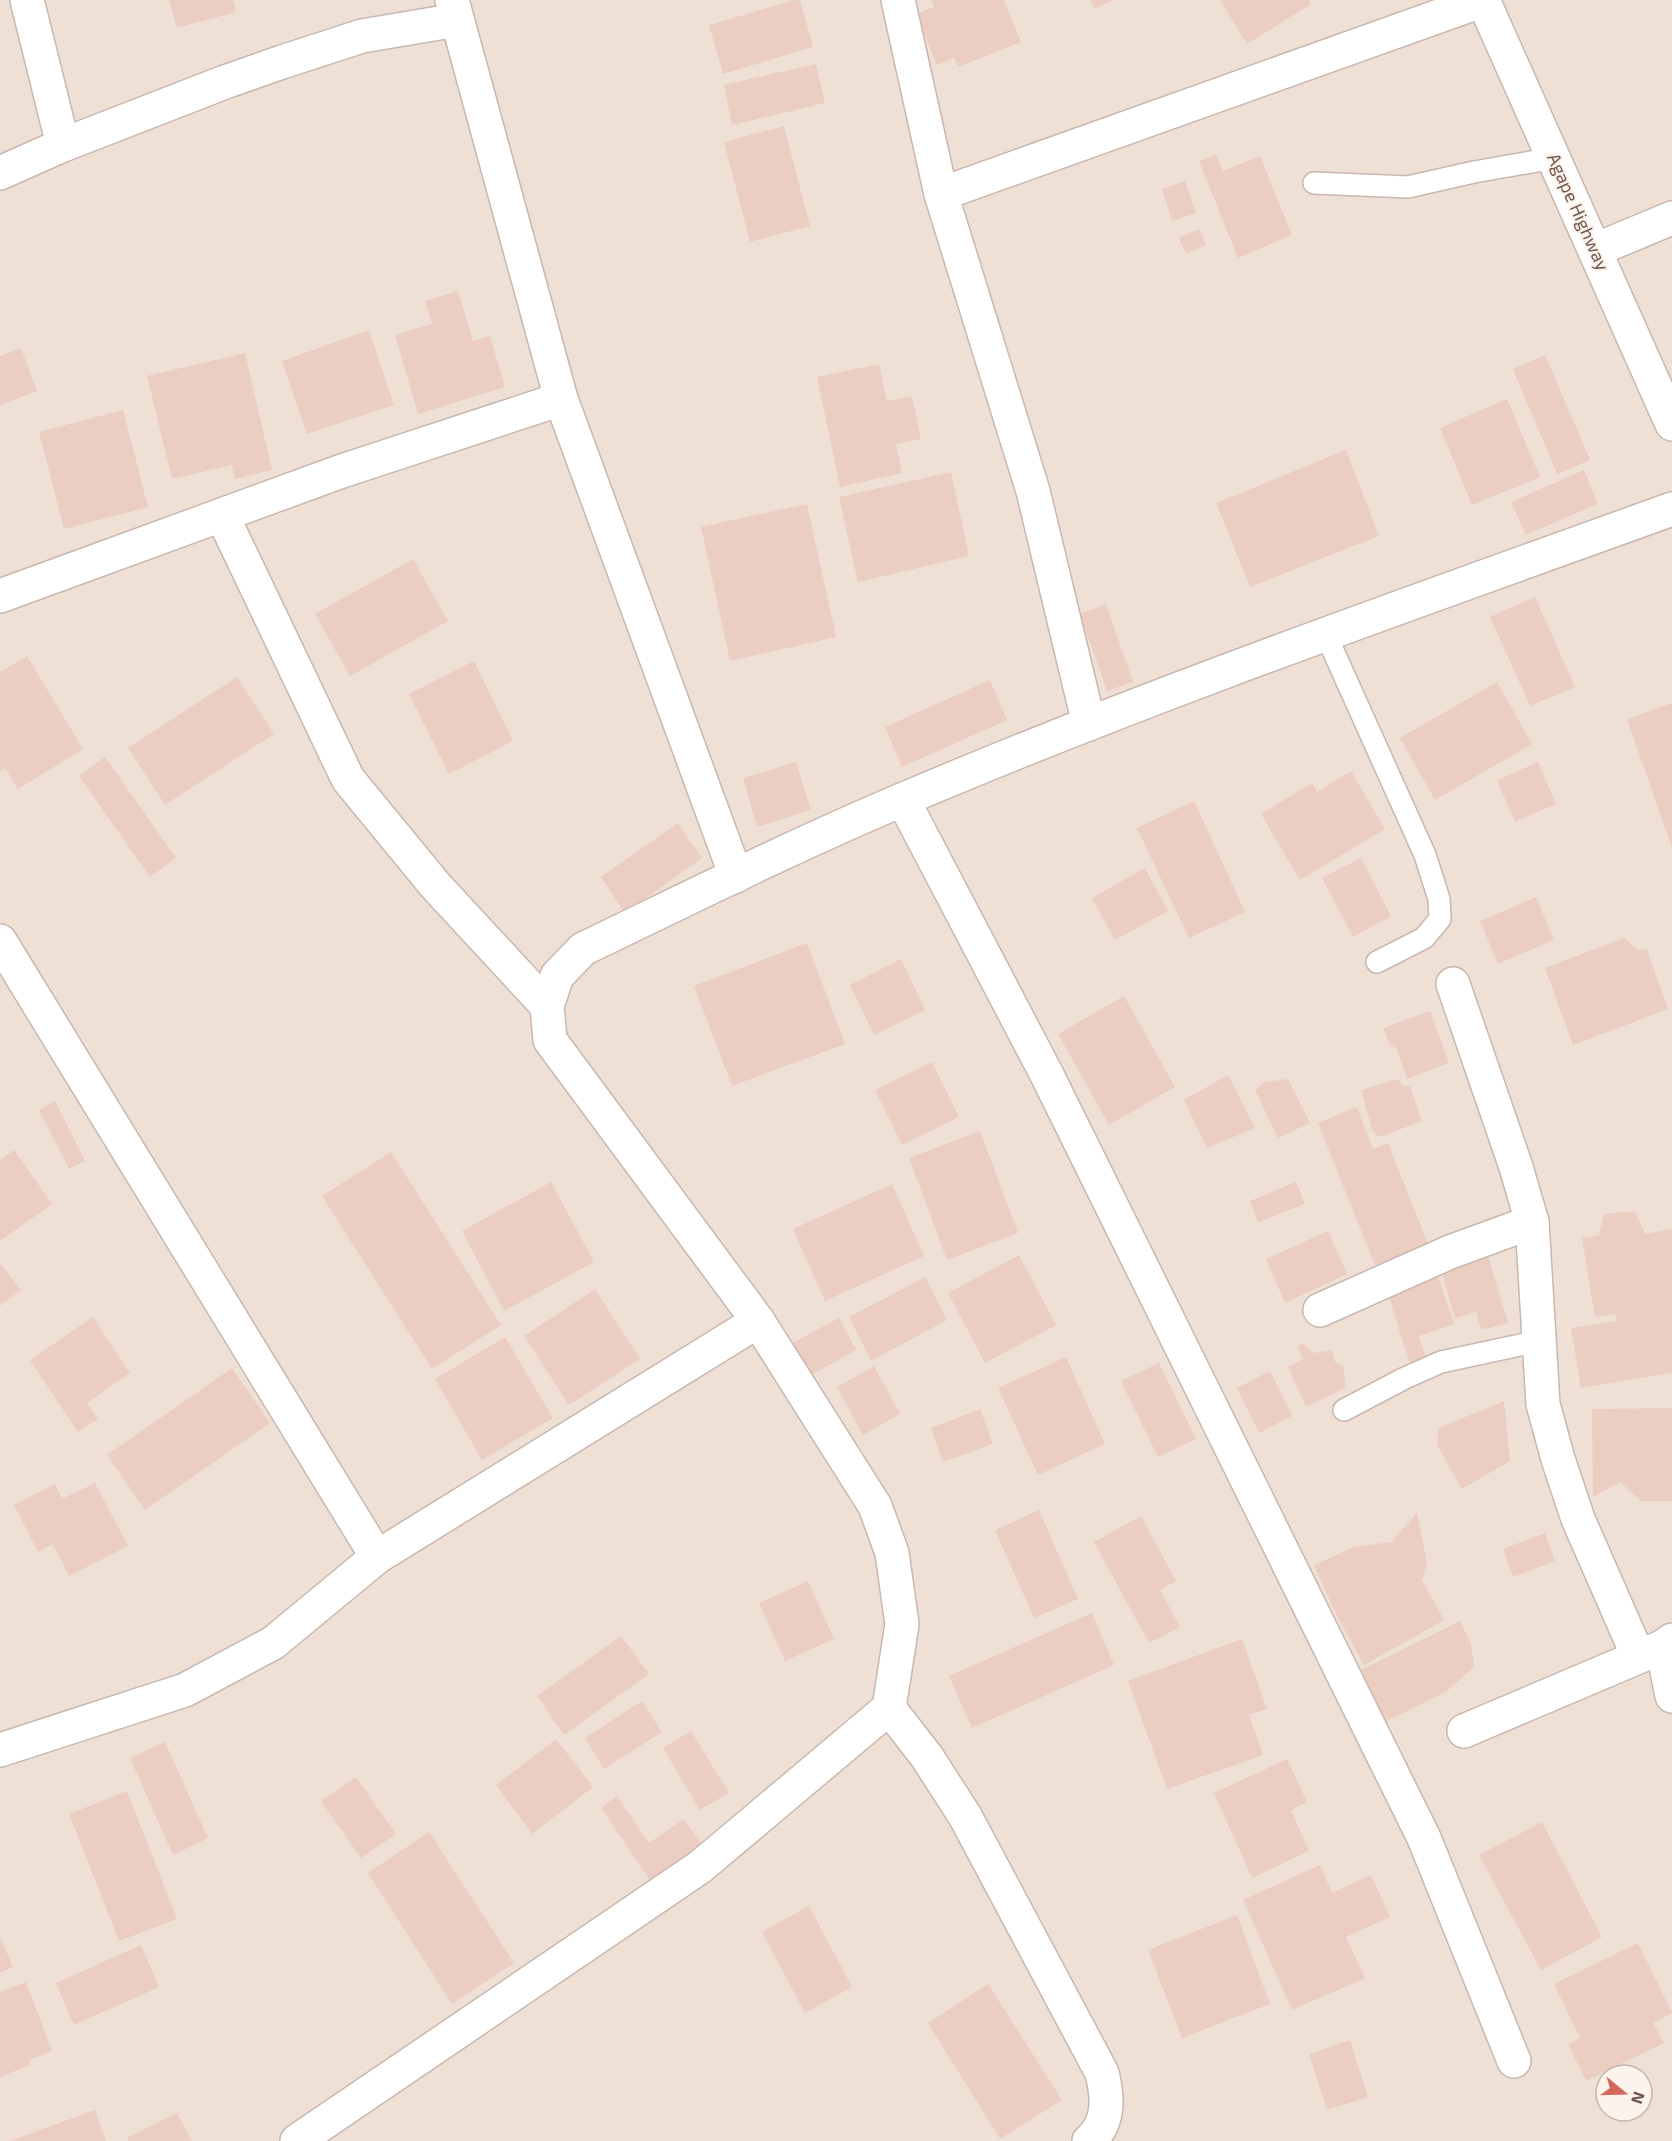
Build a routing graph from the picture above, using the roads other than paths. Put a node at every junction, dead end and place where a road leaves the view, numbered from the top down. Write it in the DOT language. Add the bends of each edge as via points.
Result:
graph roads {
  1 [pos="27,0"];
  2 [pos="898,0"];
  3 [pos="1484,0"];
  4 [pos="454,10"];
  5 [pos="63,145"];
  6 [pos="1554,158"];
  7 [pos="0,172"];
  8 [pos="1314,183"];
  9 [pos="941,194"];
  10 [pos="1672,218"];
  11 [pos="1595,250"];
  12 [pos="561,399"];
  13 [pos="1672,424"];
  14 [pos="1672,509"];
  15 [pos="222,515"];
  16 [pos="0,596"];
  17 [pos="1326,635"];
  18 [pos="1089,724"];
  19 [pos="903,800"];
  20 [pos="736,876"];
  21 [pos="0,941"];
  22 [pos="1377,962"];
  23 [pos="1453,984"];
  24 [pos="547,1006"];
  25 [pos="1532,1222"];
  26 [pos="1320,1310"];
  27 [pos="758,1321"];
  28 [pos="1539,1341"];
  29 [pos="1344,1410"];
  30 [pos="377,1557"];
  31 [pos="1657,1647"];
  32 [pos="1672,1696"];
  33 [pos="889,1708"];
  34 [pos="1464,1731"];
  35 [pos="0,1750"];
  36 [pos="1514,2061"];
  37 [pos="297,2141"];
  38 [pos="1089,2141"];
  1 -- 5 [label="street"];
  2 -- 9 [label="street"];
  3 -- 6 [label="street, Agape Highway"];
  3 -- 9 [label="street"];
  4 -- 5 [label="street" via="225,82"];
  4 -- 12 [label="street"];
  5 -- 7 [label="street"];
  6 -- 8 [label="lane" via="1408,187"];
  6 -- 11 [label="street, Agape Highway"];
  9 -- 18 [label="street" via="1033,491"];
  10 -- 11 [label="street"];
  11 -- 13 [label="street, Agape Highway"];
  12 -- 15 [label="street"];
  12 -- 20 [label="street"];
  14 -- 17 [label="street"];
  15 -- 16 [label="street"];
  15 -- 24 [label="street" via="348,779 435,885"];
  17 -- 18 [label="street"];
  17 -- 22 [label="lane" via="1425,855 1439,899 1440,919 1424,938"];
  18 -- 19 [label="street"];
  19 -- 20 [label="street"];
  19 -- 36 [label="street" via="1047,1075 1424,1838"];
  20 -- 24 [label="street" via="583,949 557,976"];
  21 -- 30 [label="street"];
  23 -- 25 [label="street"];
  24 -- 27 [label="street" via="550,1040"];
  25 -- 26 [label="street" via="1450,1252"];
  25 -- 28 [label="street"];
  27 -- 30 [label="street"];
  27 -- 33 [label="street" via="875,1506 892,1553 902,1624"];
  28 -- 29 [label="lane" via="1441,1362"];
  28 -- 31 [label="street" via="1543,1404 1578,1519"];
  30 -- 35 [label="street" via="273,1644 185,1690"];
  31 -- 32 [label="street"];
  31 -- 34 [label="street"];
  33 -- 37 [label="street" via="700,1867"];
  33 -- 38 [label="street" via="965,1816 1102,2073 1107,2110 1097,2135"];
}
